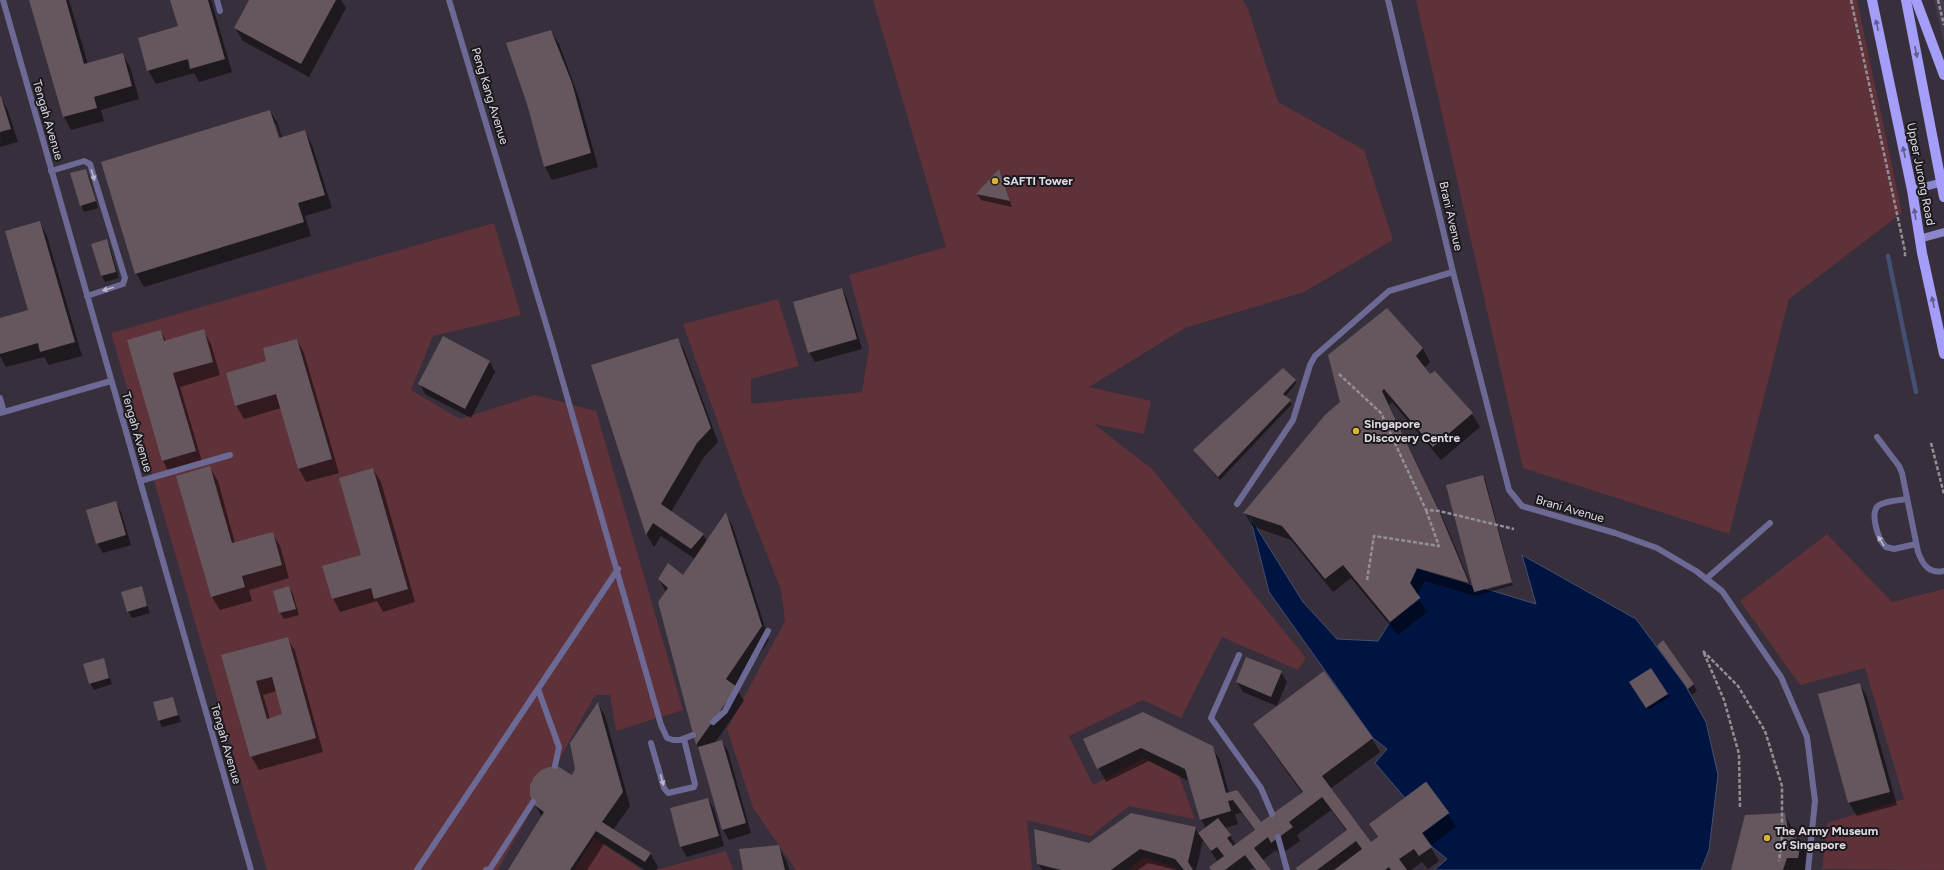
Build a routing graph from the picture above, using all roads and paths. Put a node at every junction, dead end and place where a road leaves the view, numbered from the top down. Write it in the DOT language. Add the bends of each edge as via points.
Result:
graph roads {
  1 [pos="3,0"];
  2 [pos="217,0"];
  3 [pos="449,0"];
  4 [pos="1388,0"];
  5 [pos="1851,0"];
  6 [pos="1872,0"];
  7 [pos="1906,0"];
  8 [pos="1916,0"];
  9 [pos="1938,0"];
  10 [pos="220,11"];
  11 [pos="1944,25"];
  12 [pos="1944,75"];
  13 [pos="51,171"];
  14 [pos="1943,182"];
  15 [pos="1912,190"];
  16 [pos="1944,197"];
  17 [pos="1944,232"];
  18 [pos="1919,238"];
  19 [pos="1904,258"];
  20 [pos="1453,272"];
  21 [pos="87,296"];
  22 [pos="1944,354"];
  23 [pos="1339,374"];
  24 [pos="111,381"];
  25 [pos="0,398"];
  26 [pos="2,413"];
  27 [pos="1877,437"];
  28 [pos="1931,442"];
  29 [pos="230,455"];
  30 [pos="140,481"];
  31 [pos="1944,494"];
  32 [pos="1907,499"];
  33 [pos="1237,504"];
  34 [pos="1426,510"];
  35 [pos="1770,523"];
  36 [pos="1514,529"];
  37 [pos="1916,544"];
  38 [pos="618,569"];
  39 [pos="1944,571"];
  40 [pos="1706,579"];
  41 [pos="1367,580"];
  42 [pos="768,631"];
  43 [pos="1239,655"];
  44 [pos="538,689"];
  45 [pos="712,722"];
  46 [pos="693,735"];
  47 [pos="684,739"];
  48 [pos="651,743"];
  49 [pos="555,766"];
  50 [pos="533,802"];
  51 [pos="1740,807"];
  52 [pos="1272,814"];
  53 [pos="1278,838"];
  54 [pos="1779,861"];
  55 [pos="251,870"];
  56 [pos="417,870"];
  57 [pos="486,870"];
  58 [pos="1287,870"];
  59 [pos="1808,870"];
  1 -- 13 [label="lane, Tengah Avenue"];
  2 -- 10 [label="lane"];
  3 -- 38 [label="lane, Peng Kang Avenue" via="510,198"];
  4 -- 20 [label="lane, Brani Avenue"];
  5 -- 19 [label="path" via="1903,243"];
  15 -- 6 [label="main road, Upper Jurong Road, one-way"];
  7 -- 14 [label="main road, Upper Jurong Road, one-way"];
  8 -- 12 [label="main road"];
  9 -- 11 [label="path"];
  13 -- 21 [label="lane, Tengah Avenue"];
  13 -- 21 [label="lane, one-way" via="84,161 90,164 124,278 123,284"];
  14 -- 15 [label="main road"];
  14 -- 16 [label="main road, Upper Jurong Road"];
  18 -- 15 [label="main road, Upper Jurong Road, one-way"];
  17 -- 18 [label="main road"];
  22 -- 18 [label="main road, Upper Jurong Road, one-way"];
  20 -- 33 [label="lane" via="1389,291 1315,356 1293,420"];
  20 -- 40 [label="lane, Brani Avenue" via="1508,490 1522,506 1657,548"];
  21 -- 24 [label="lane, Tengah Avenue"];
  23 -- 34 [label="path" via="1381,413"];
  24 -- 26 [label="lane"];
  24 -- 30 [label="lane, Tengah Avenue"];
  25 -- 26 [label="lane"];
  27 -- 32 [label="lane" via="1899,466"];
  28 -- 31 [label="path"];
  29 -- 30 [label="lane"];
  30 -- 55 [label="lane, Tengah Avenue"];
  32 -- 37 [label="lane"];
  37 -- 32 [label="lane, one-way" via="1894,549 1886,547 1878,538 1874,515 1876,509 1880,504"];
  34 -- 36 [label="path"];
  34 -- 41 [label="path" via="1440,546 1374,536"];
  35 -- 40 [label="lane"];
  37 -- 39 [label="lane" via="1921,562 1929,570"];
  38 -- 44 [label="lane"];
  38 -- 47 [label="lane, Peng Kang Avenue" via="661,725 667,738"];
  40 -- 59 [label="lane, Brani Avenue" via="1722,591 1781,677 1807,737 1815,801"];
  42 -- 45 [label="lane" via="725,711"];
  43 -- 52 [label="lane" via="1211,718 1261,788"];
  44 -- 49 [label="lane" via="559,747"];
  44 -- 56 [label="lane"];
  46 -- 47 [label="lane"];
  48 -- 47 [label="lane, one-way" via="664,788 668,793 672,793 694,787 695,784"];
  50 -- 57 [label="lane" via="490,869"];
  51 -- 54 [label="path" via="1739,754 1724,700 1703,650 1738,686 1765,731 1782,786 1782,841"];
  53 -- 58 [label="lane"];
}
